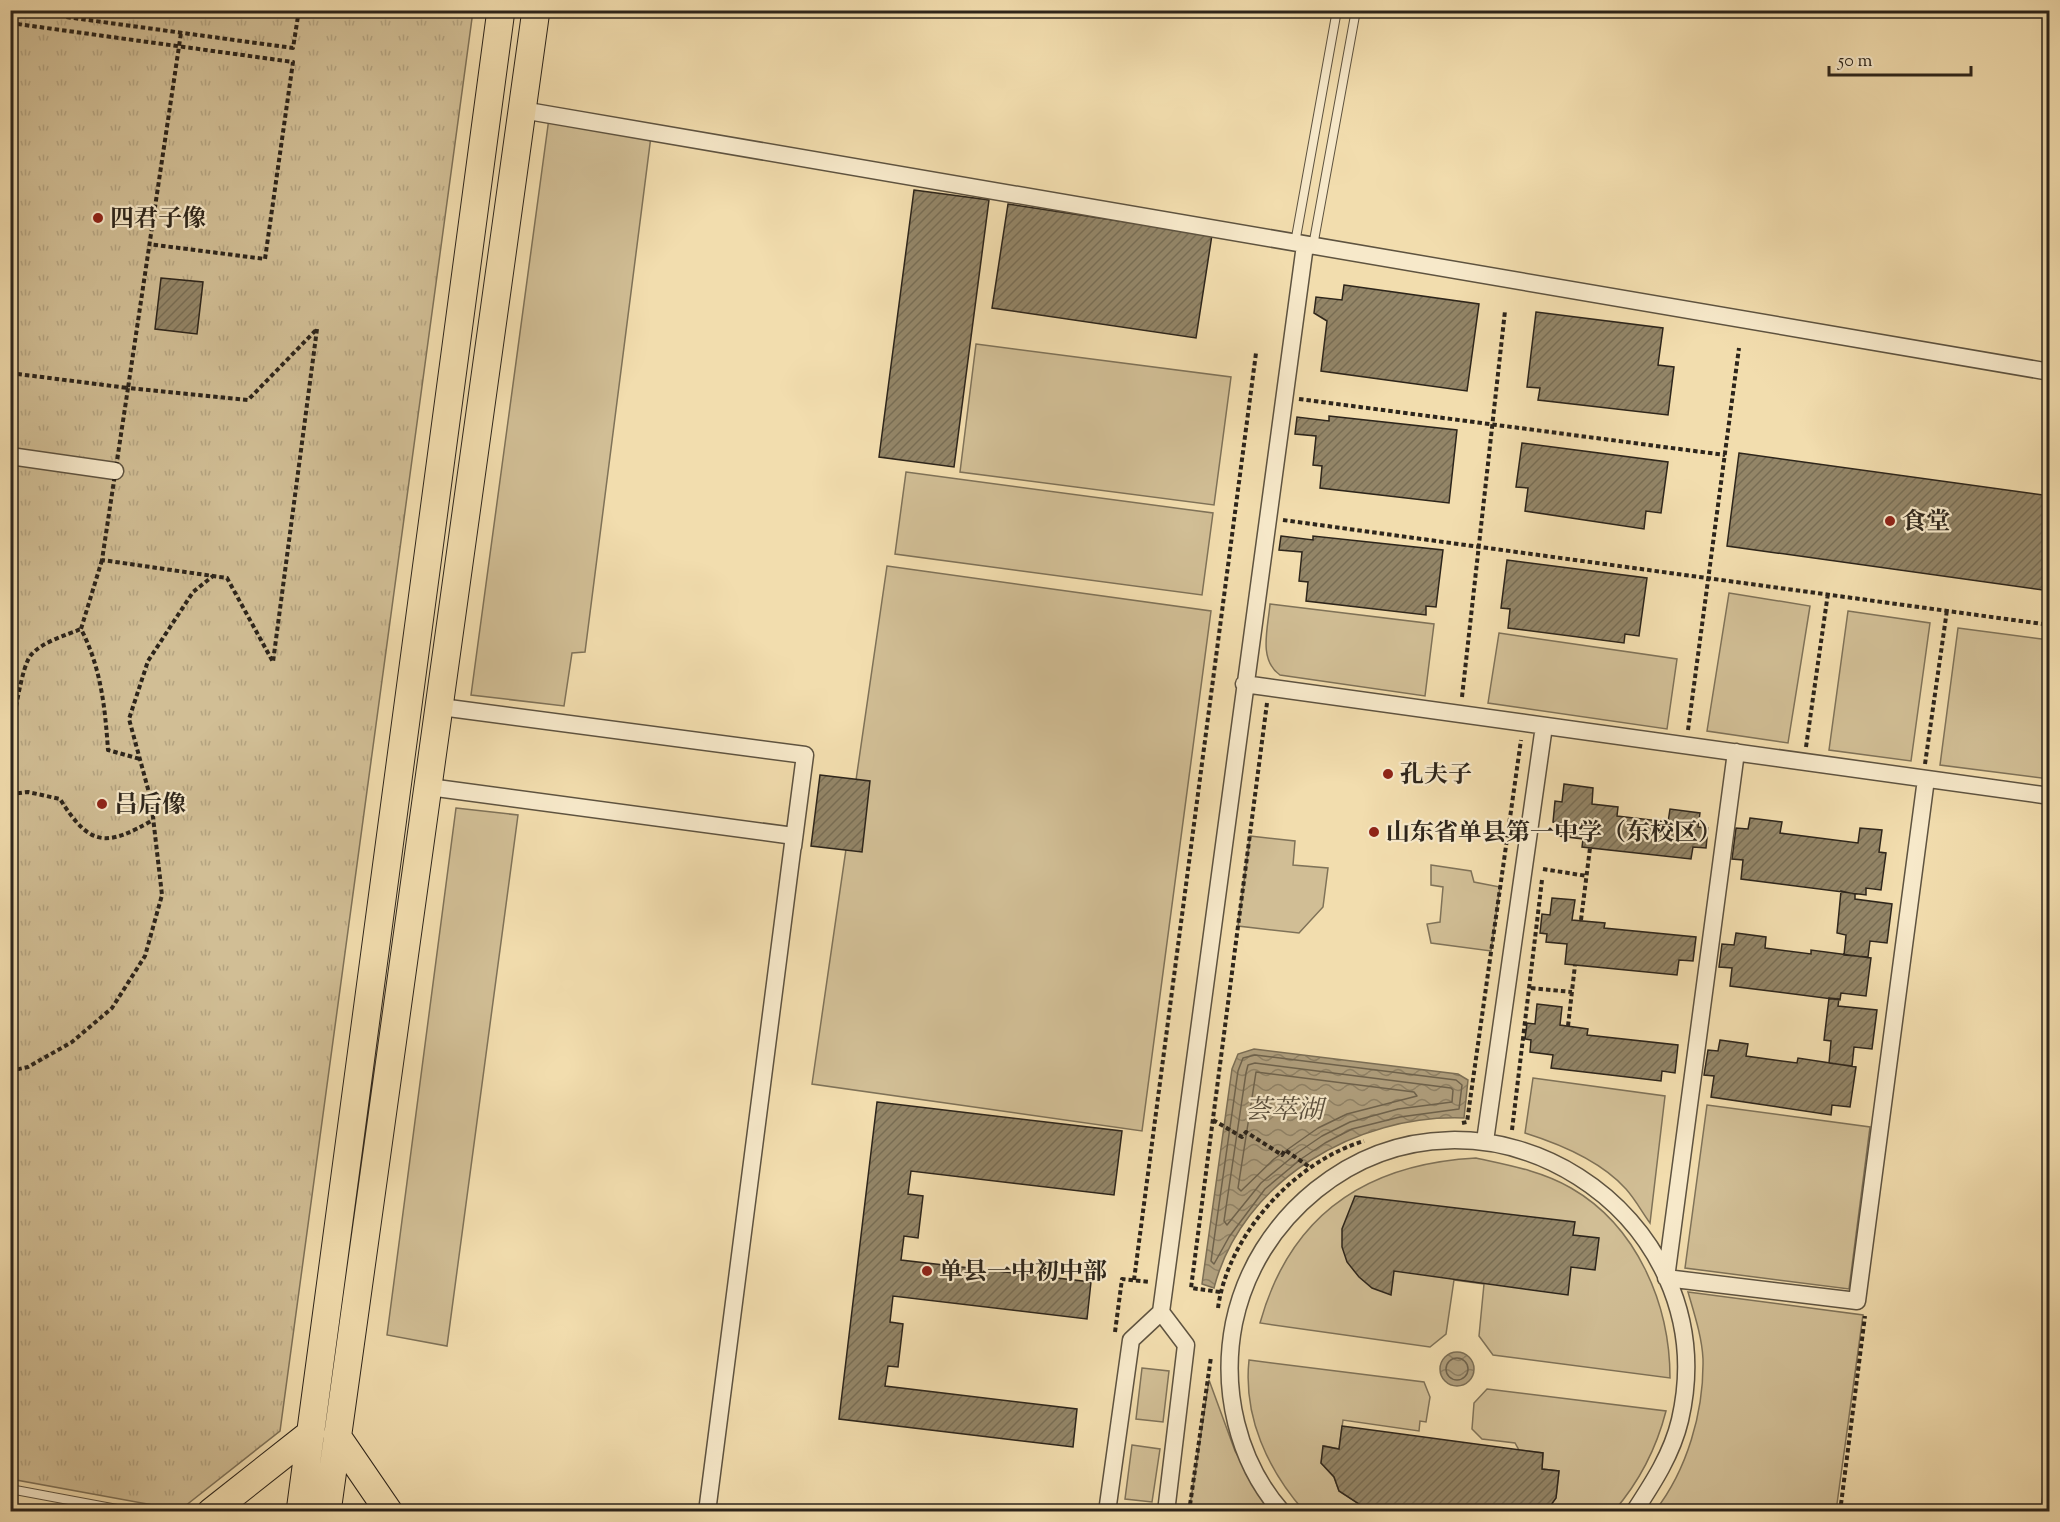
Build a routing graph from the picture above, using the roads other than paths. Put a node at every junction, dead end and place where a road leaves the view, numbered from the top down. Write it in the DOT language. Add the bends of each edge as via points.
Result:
graph roads {
  1 [pos="501,10"];
  2 [pos="536,10"];
  3 [pos="1337,10"];
  4 [pos="1356,10"];
  5 [pos="522,110"];
  6 [pos="1304,245"];
  7 [pos="2049,372"];
  8 [pos="10,456"];
  9 [pos="116,471"];
  10 [pos="1244,684"];
  11 [pos="441,707"];
  12 [pos="1544,726"];
  13 [pos="1736,752"];
  14 [pos="1925,775"];
  15 [pos="429,787"];
  16 [pos="2049,796"];
  17 [pos="792,849"];
  18 [pos="1485,1141"];
  19 [pos="1666,1278"];
  20 [pos="1161,1312"];
  21 [pos="324,1434"];
  22 [pos="10,1489"];
  23 [pos="133,1512"];
  24 [pos="211,1512"];
  25 [pos="300,1512"];
  26 [pos="327,1512"];
  27 [pos="389,1512"];
  28 [pos="706,1512"];
  29 [pos="1107,1512"];
  30 [pos="1166,1512"];
  31 [pos="1282,1512"];
  32 [pos="1634,1512"];
  1 -- 21 [label="main road"];
  2 -- 5 [label="main road"];
  3 -- 6 [label="lane"];
  4 -- 6 [label="lane"];
  5 -- 6 [label="street"];
  5 -- 11 [label="main road"];
  6 -- 7 [label="street"];
  6 -- 10 [label="street"];
  8 -- 9 [label="street"];
  10 -- 12 [label="street"];
  10 -- 20 [label="street"];
  11 -- 15 [label="main road"];
  11 -- 17 [label="street" via="805,755"];
  12 -- 13 [label="street"];
  12 -- 18 [label="street"];
  13 -- 14 [label="street"];
  13 -- 19 [label="street"];
  14 -- 16 [label="street"];
  14 -- 19 [label="street" via="1857,1301"];
  15 -- 17 [label="street" via="794,836"];
  15 -- 21 [label="main road"];
  17 -- 28 [label="street"];
  18 -- 19 [label="street" via="1539,1156 1570,1170 1607,1196 1639,1228"];
  18 -- 31 [label="street" via="1432,1141 1381,1153 1334,1176 1293,1209 1261,1250 1239,1298 1229,1349 1231,1401 1245,1452"];
  19 -- 32 [label="street" via="1680,1316 1686,1368 1680,1420 1662,1469"];
  20 -- 29 [label="street" via="1131,1340"];
  20 -- 30 [label="street" via="1186,1345"];
  21 -- 24 [label="main road"];
  21 -- 25 [label="main road"];
  21 -- 26 [label="main road"];
  21 -- 27 [label="main road"];
  22 -- 23 [label="lane"];
}
